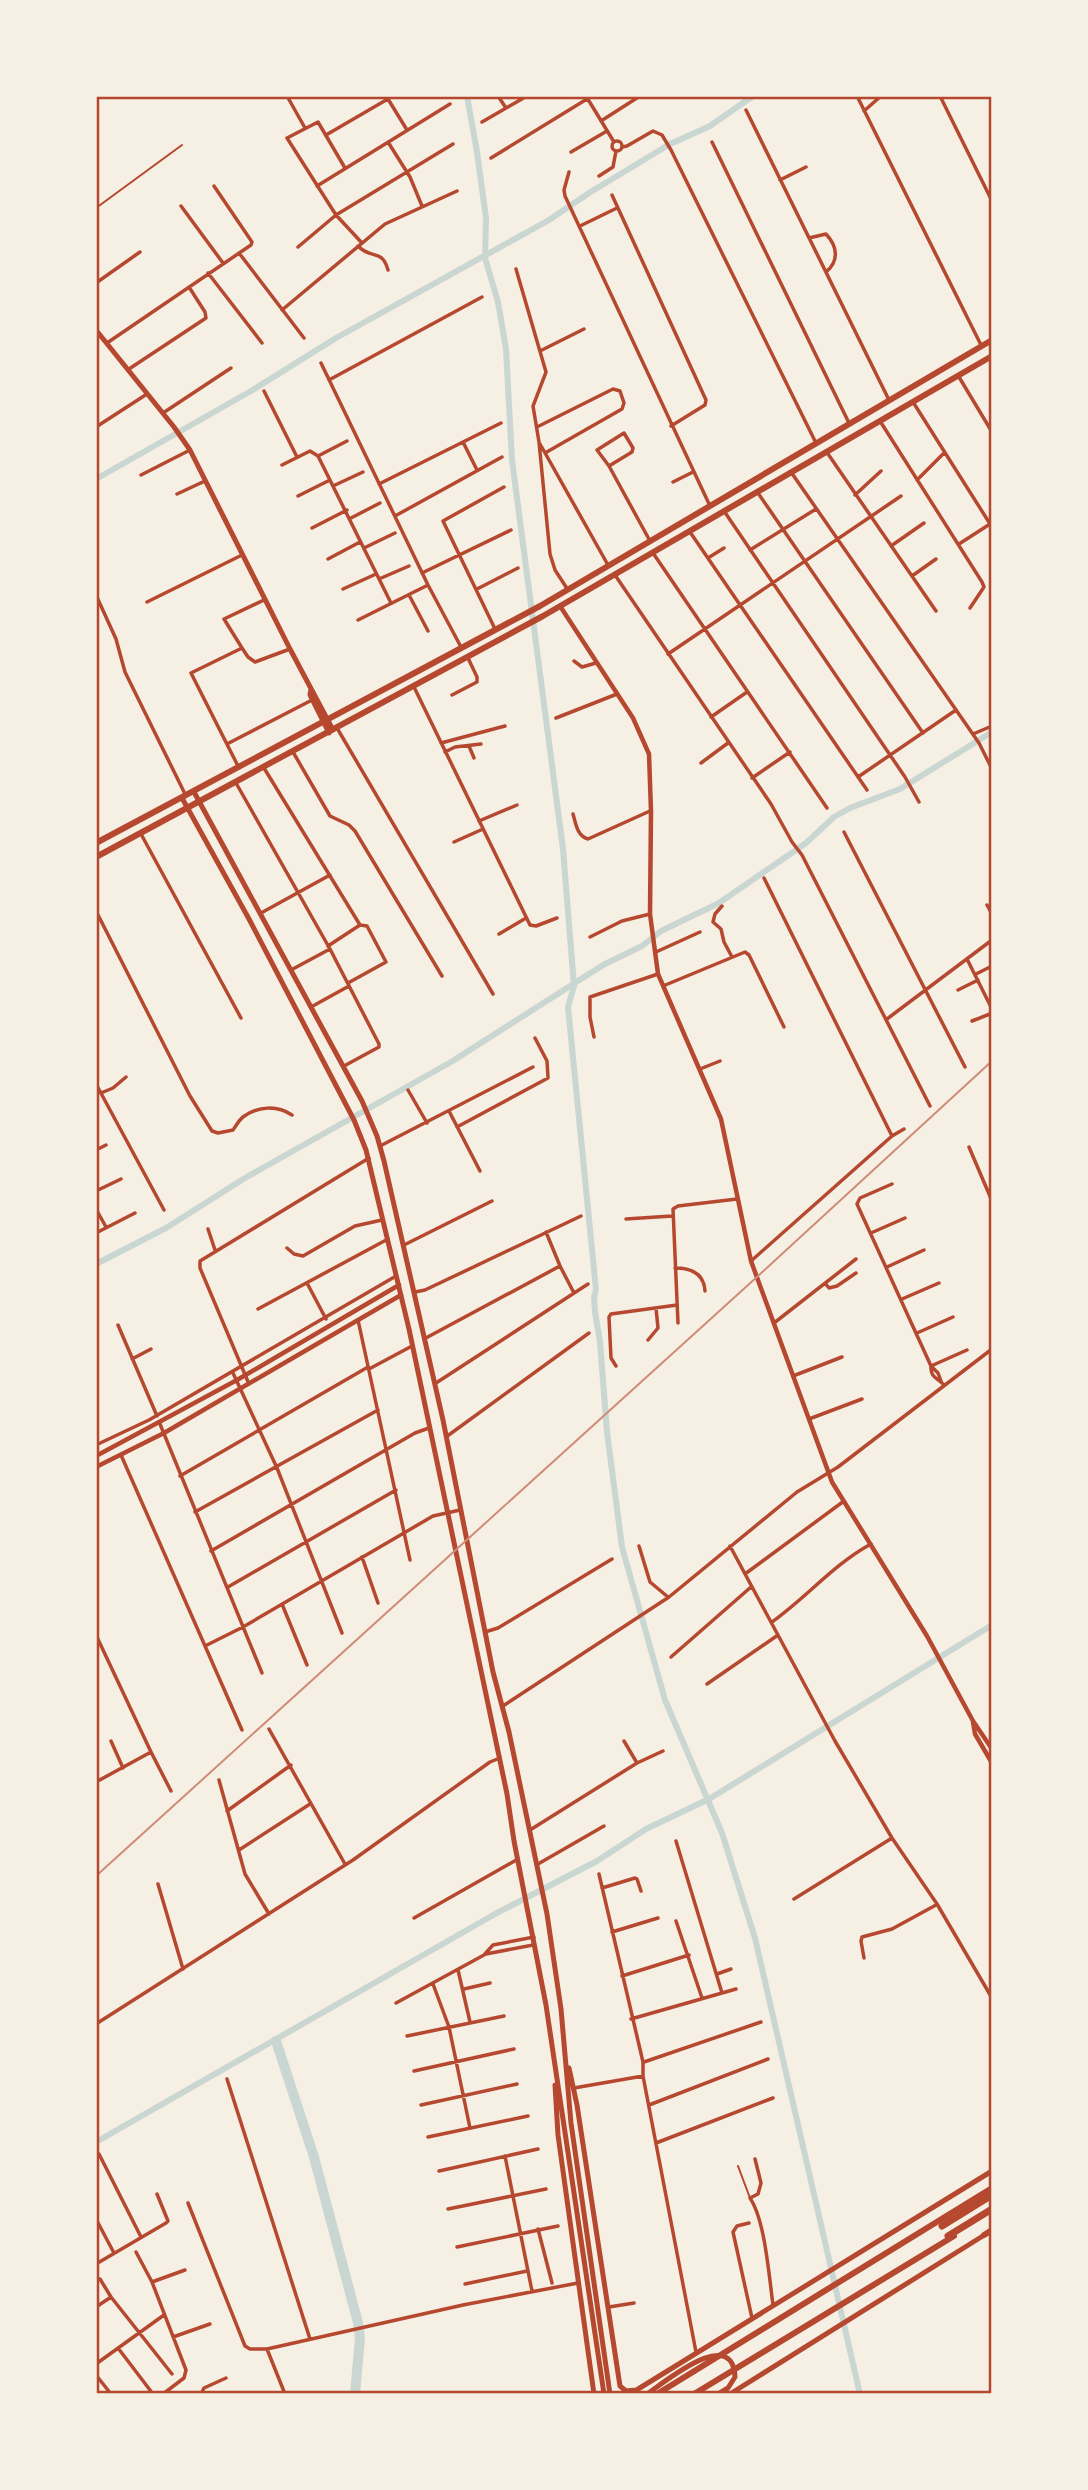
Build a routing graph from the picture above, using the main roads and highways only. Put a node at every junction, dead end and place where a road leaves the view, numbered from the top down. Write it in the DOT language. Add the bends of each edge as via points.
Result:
graph roads {
  1 [pos="96,330"];
  2 [pos="992,340"];
  3 [pos="992,356"];
  4 [pos="732,493"];
  5 [pos="738,503"];
  6 [pos="311,689"];
  7 [pos="326,721"];
  8 [pos="333,730"];
  9 [pos="194,792"];
  10 [pos="184,797"];
  11 [pos="200,803"];
  12 [pos="188,809"];
  13 [pos="96,843"];
  14 [pos="96,857"];
  15 [pos="259,914"];
  16 [pos="249,919"];
  17 [pos="412,1282"];
  18 [pos="399,1285"];
  19 [pos="415,1292"];
  20 [pos="401,1295"];
  21 [pos="471,1564"];
  22 [pos="458,1567"];
  23 [pos="513,1756"];
  24 [pos="500,1758"];
  25 [pos="565,2048"];
  26 [pos="556,2074"];
  27 [pos="992,2171"];
  28 [pos="992,2188"];
  29 [pos="992,2195"];
  30 [pos="992,2211"];
  31 [pos="942,2226"];
  32 [pos="992,2230"];
  33 [pos="984,2235"];
  34 [pos="948,2236"];
  35 [pos="617,2364"];
  36 [pos="592,2371"];
  37 [pos="637,2389"];
  38 [pos="594,2394"];
  39 [pos="604,2394"];
  40 [pos="610,2394"];
  41 [pos="630,2394"];
  42 [pos="647,2394"];
  43 [pos="657,2394"];
  44 [pos="694,2394"];
  45 [pos="719,2394"];
  46 [pos="730,2394"];
  1 -- 6 [label="main road" via="190,450"];
  2 -- 4 [label="main road"];
  3 -- 5 [label="main road"];
  4 -- 5 [label="main road"];
  4 -- 7 [label="main road" via="540,606"];
  5 -- 8 [label="main road"];
  6 -- 7 [label="main road"];
  6 -- 7 [label="main road"];
  7 -- 8 [label="main road"];
  7 -- 9 [label="main road"];
  8 -- 11 [label="main road"];
  9 -- 10 [label="main road"];
  9 -- 11 [label="main road"];
  10 -- 12 [label="main road"];
  10 -- 13 [label="main road"];
  11 -- 12 [label="main road"];
  11 -- 15 [label="main road"];
  12 -- 14 [label="main road"];
  12 -- 16 [label="main road"];
  15 -- 16 [label="main road"];
  15 -- 17 [label="main road" via="368,1113"];
  16 -- 18 [label="main road" via="354,1120 369,1158"];
  17 -- 18 [label="main road"];
  17 -- 19 [label="main road"];
  18 -- 20 [label="main road"];
  19 -- 20 [label="main road"];
  19 -- 21 [label="main road"];
  20 -- 22 [label="main road"];
  21 -- 22 [label="main road"];
  21 -- 23 [label="main road"];
  22 -- 24 [label="main road"];
  23 -- 24 [label="main road"];
  23 -- 25 [label="main road" via="543,1896"];
  24 -- 26 [label="main road"];
  25 -- 35 [label="main road"];
  25 -- 40 [label="main road" via="571,2123"];
  26 -- 36 [label="main road" via="557,2123"];
  26 -- 39 [label="main road"];
  27 -- 37 [label="main road"];
  28 -- 43 [label="main road"];
  29 -- 31 [label="highway"];
  30 -- 34 [label="highway"];
  30 -- 44 [label="main road"];
  32 -- 33 [label="main road"];
  33 -- 46 [label="main road"];
  35 -- 36 [label="main road"];
  35 -- 37 [label="main road" via="621,2389"];
  36 -- 38 [label="main road"];
  37 -- 41 [label="main road"];
  42 -- 45 [label="main road" via="708,2356 720,2354 734,2365 735,2377"];
}
